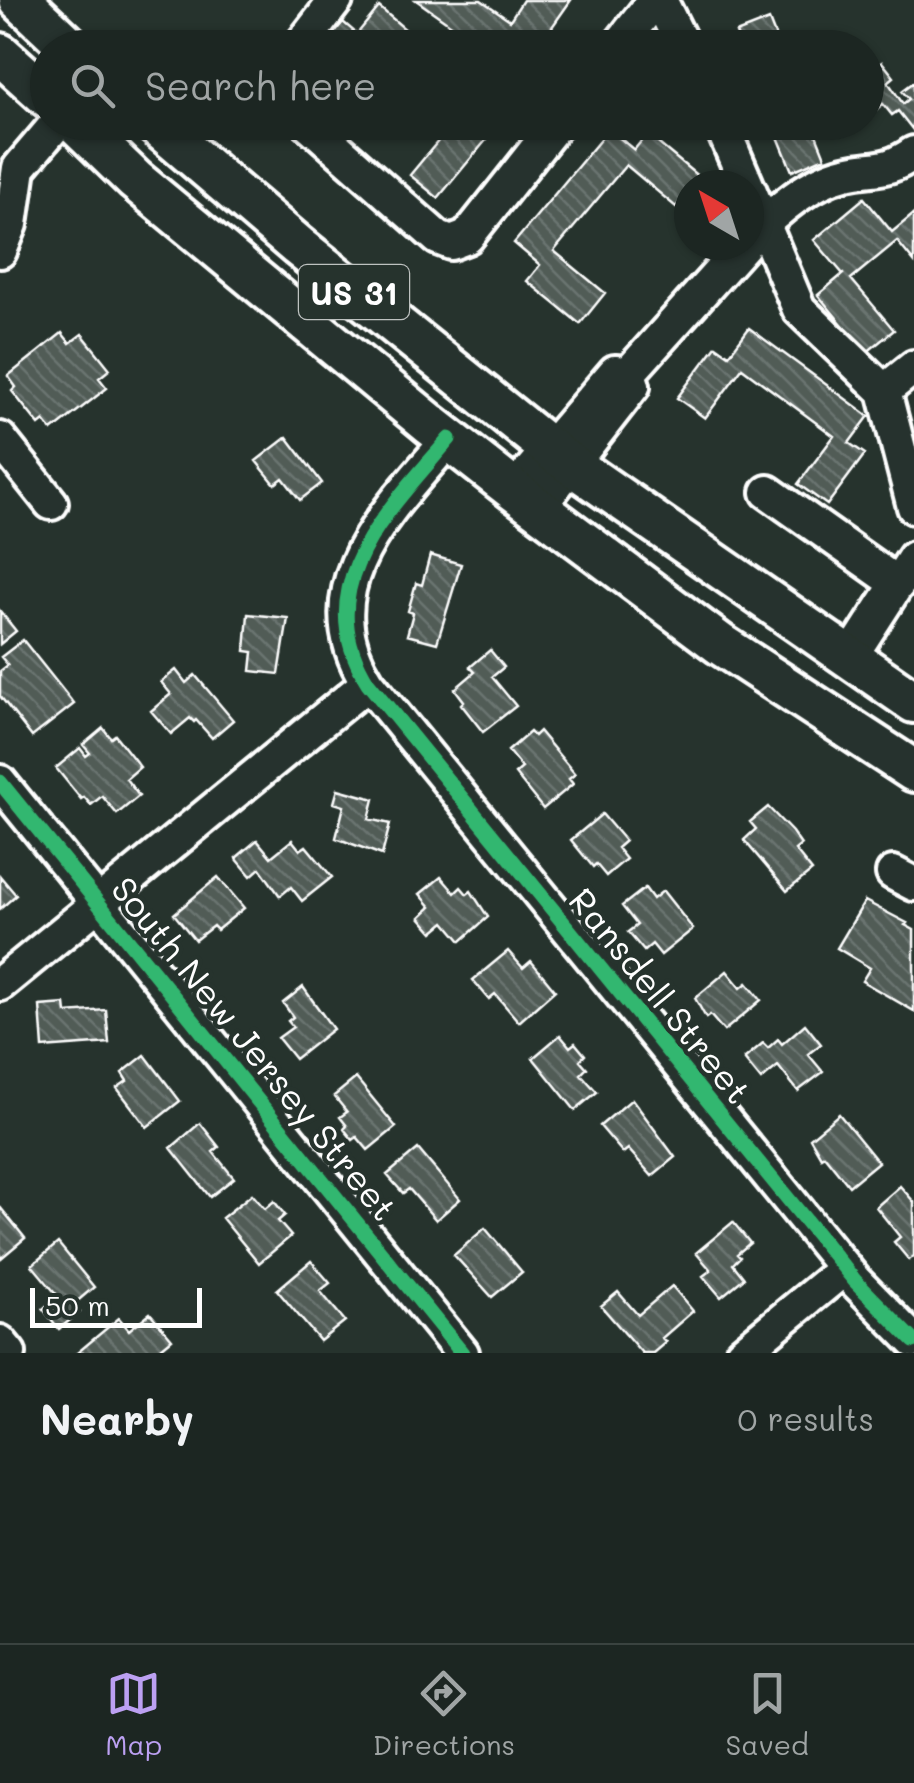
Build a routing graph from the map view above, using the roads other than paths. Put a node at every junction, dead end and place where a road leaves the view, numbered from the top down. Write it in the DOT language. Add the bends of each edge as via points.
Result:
graph roads {
  1 [pos="20,0"];
  2 [pos="336,0"];
  3 [pos="657,0"];
  4 [pos="52,30"];
  5 [pos="313,30"];
  6 [pos="632,30"];
  7 [pos="674,30"];
  8 [pos="0,54"];
  9 [pos="30,81"];
  10 [pos="43,140"];
  11 [pos="94,140"];
  12 [pos="174,140"];
  13 [pos="327,140"];
  14 [pos="544,140"];
  15 [pos="728,140"];
  16 [pos="914,153"];
  17 [pos="741,170"];
  18 [pos="764,227"];
  19 [pos="0,251"];
  20 [pos="764,255"];
  21 [pos="731,260"];
  22 [pos="914,367"];
  23 [pos="884,391"];
  24 [pos="449,439"];
  25 [pos="0,440"];
  26 [pos="560,456"];
  27 [pos="768,492"];
  28 [pos="526,499"];
  29 [pos="51,503"];
  30 [pos="914,506"];
  31 [pos="906,571"];
  32 [pos="848,659"];
  33 [pos="368,682"];
  34 [pos="914,702"];
  35 [pos="914,771"];
  36 [pos="0,782"];
  37 [pos="100,904"];
  38 [pos="0,984"];
  39 [pos="845,1268"];
  40 [pos="914,1341"];
  41 [pos="0,1342"];
  42 [pos="8,1353"];
  43 [pos="462,1353"];
  44 [pos="742,1353"];
  1 -- 4 [label="main road"];
  2 -- 5 [label="street"];
  3 -- 6 [label="street"];
  3 -- 7 [label="street"];
  8 -- 9 [label="main road"];
  10 -- 19 [label="street" via="19,168"];
  11 -- 24 [label="main road, US 31"];
  12 -- 26 [label="main road, US 31"];
  13 -- 14 [label="street" via="451,243 467,237"];
  15 -- 17 [label="street"];
  16 -- 18 [label="street" via="884,170 822,182"];
  20 -- 23 [label="street" via="799,309"];
  21 -- 26 [label="street" via="630,373 615,372"];
  22 -- 23 [label="street"];
  23 -- 30 [label="street"];
  24 -- 28 [label="main road, US 31"];
  24 -- 33 [label="street, Ransdell Street" via="374,527 358,560 348,593 348,635"];
  25 -- 29 [label="street"];
  26 -- 28 [label="street"];
  26 -- 32 [label="main road, US 31"];
  27 -- 31 [label="street"];
  28 -- 35 [label="main road, US 31" via="720,644"];
  31 -- 32 [label="street"];
  32 -- 34 [label="main road, US 31"];
  33 -- 37 [label="street"];
  33 -- 39 [label="street, Ransdell Street"];
  36 -- 37 [label="street, South New Jersey Street"];
  37 -- 38 [label="street"];
  37 -- 43 [label="street, South New Jersey Street"];
  39 -- 40 [label="street, Ransdell Street"];
  39 -- 44 [label="street"];
  41 -- 42 [label="street"];
}
